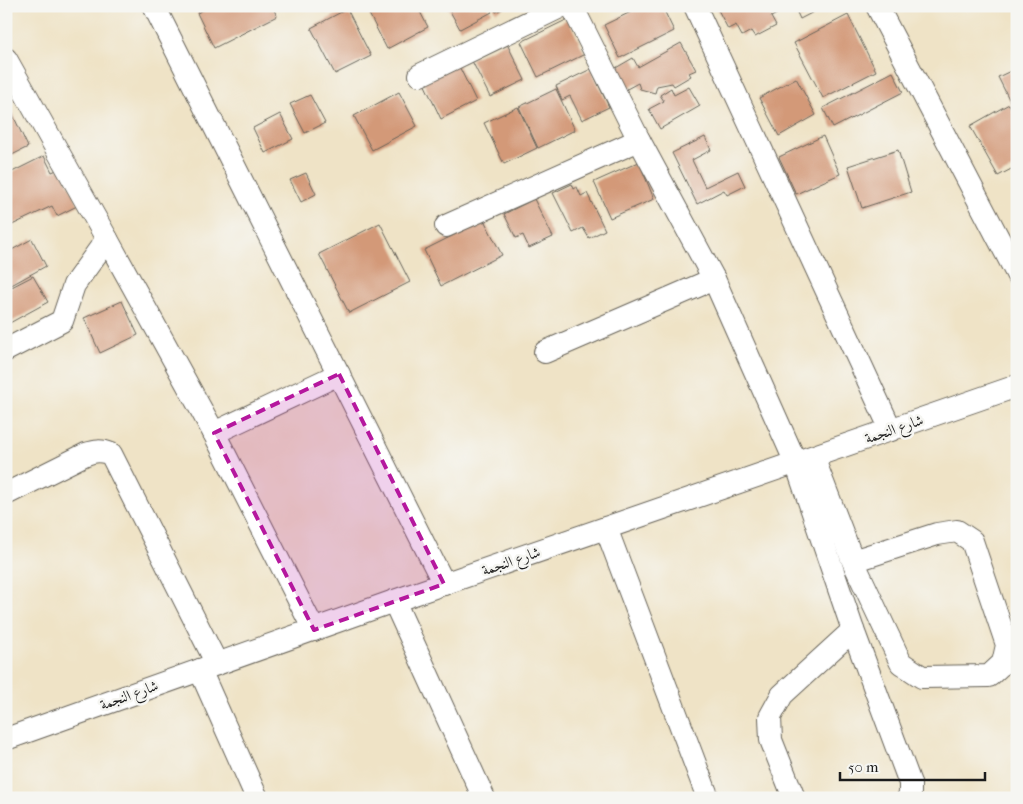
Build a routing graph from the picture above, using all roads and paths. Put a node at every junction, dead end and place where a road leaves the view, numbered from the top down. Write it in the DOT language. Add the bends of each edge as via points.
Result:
graph roads {
  1 [pos="154,6"];
  2 [pos="562,6"];
  3 [pos="572,6"];
  4 [pos="695,6"];
  5 [pos="877,6"];
  6 [pos="6,60"];
  7 [pos="420,75"];
  8 [pos="639,140"];
  9 [pos="446,226"];
  10 [pos="108,239"];
  11 [pos="1017,274"];
  12 [pos="714,279"];
  13 [pos="6,350"];
  14 [pos="544,352"];
  15 [pos="339,374"];
  16 [pos="1017,386"];
  17 [pos="891,430"];
  18 [pos="214,433"];
  19 [pos="804,460"];
  20 [pos="6,494"];
  21 [pos="606,528"];
  22 [pos="853,561"];
  23 [pos="444,584"];
  24 [pos="394,601"];
  25 [pos="314,630"];
  26 [pos="853,630"];
  27 [pos="209,667"];
  28 [pos="6,739"];
  29 [pos="257,798"];
  30 [pos="484,798"];
  31 [pos="708,798"];
  32 [pos="794,798"];
  33 [pos="908,798"];
  1 -- 15 [label="street"];
  2 -- 7 [label="street"];
  3 -- 8 [label="street"];
  4 -- 17 [label="street"];
  5 -- 11 [label="street"];
  6 -- 10 [label="street"];
  8 -- 9 [label="street"];
  8 -- 12 [label="street"];
  10 -- 13 [label="street" via="74,285 62,321"];
  10 -- 18 [label="street"];
  12 -- 14 [label="street"];
  12 -- 19 [label="street"];
  15 -- 18 [label="street"];
  15 -- 23 [label="street"];
  16 -- 17 [label="street, شارع النجمة"];
  17 -- 19 [label="street, شارع النجمة"];
  18 -- 25 [label="street"];
  19 -- 21 [label="street, شارع النجمة"];
  19 -- 22 [label="street"];
  19 -- 26 [label="street"];
  20 -- 27 [label="street" via="86,454 102,450 111,454"];
  21 -- 23 [label="street, شارع النجمة"];
  21 -- 31 [label="street"];
  22 -- 22 [label="street" via="901,663 922,676 989,676 1003,663 1007,645 972,541 957,530"];
  23 -- 24 [label="street, شارع النجمة"];
  24 -- 25 [label="street, شارع النجمة"];
  24 -- 30 [label="street"];
  25 -- 27 [label="street, شارع النجمة"];
  26 -- 32 [label="street" via="782,695 770,717 771,740"];
  26 -- 33 [label="street" via="910,783"];
  27 -- 28 [label="street, شارع النجمة"];
  27 -- 29 [label="street"];
}
